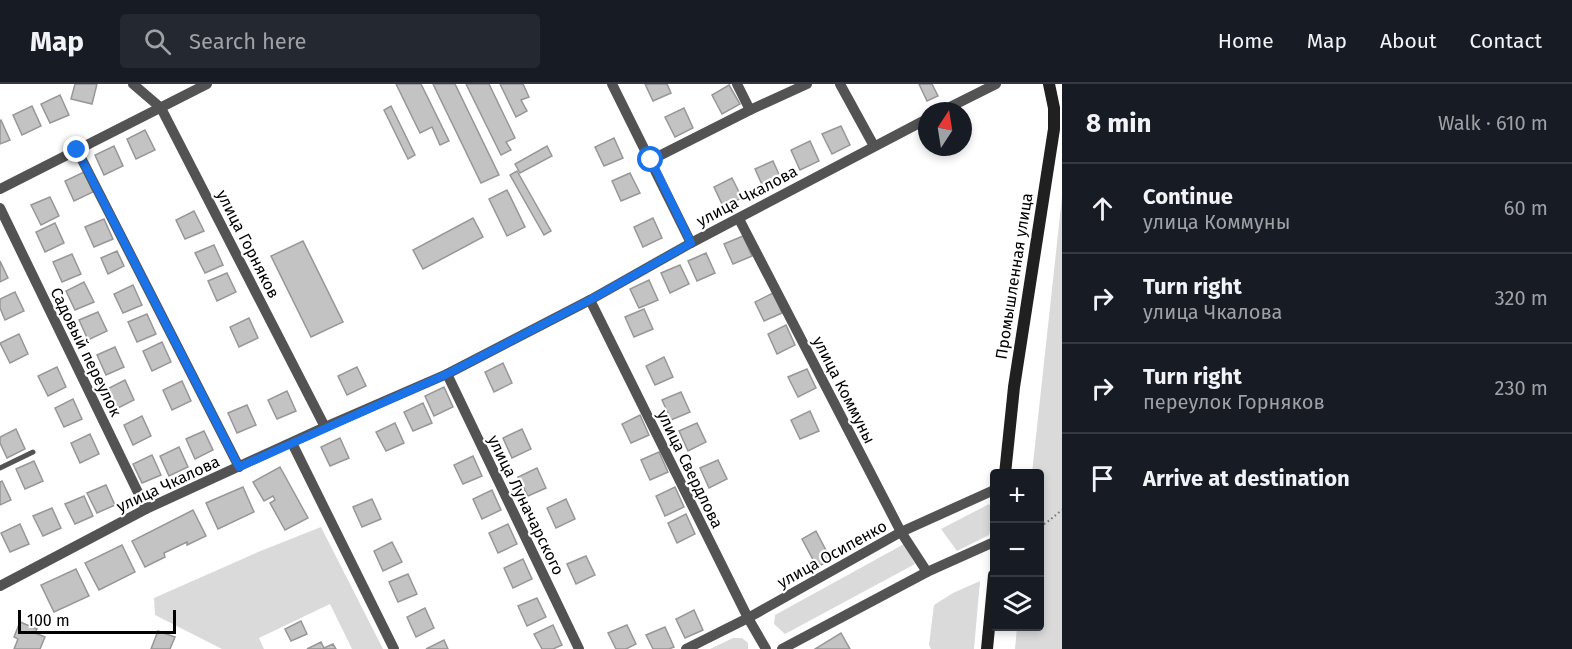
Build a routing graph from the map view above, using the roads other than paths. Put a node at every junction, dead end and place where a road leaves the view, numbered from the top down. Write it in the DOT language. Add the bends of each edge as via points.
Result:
graph roads {
  1 [pos="133,84"];
  2 [pos="207,84"];
  3 [pos="612,84"];
  4 [pos="737,84"];
  5 [pos="807,84"];
  6 [pos="840,84"];
  7 [pos="996,84"];
  8 [pos="1050,84"];
  9 [pos="960,102"];
  10 [pos="161,108"];
  11 [pos="750,110"];
  12 [pos="918,124"];
  13 [pos="874,146"];
  14 [pos="77,150"];
  15 [pos="651,160"];
  16 [pos="0,189"];
  17 [pos="0,208"];
  18 [pos="739,219"];
  19 [pos="691,243"];
  20 [pos="590,300"];
  21 [pos="447,374"];
  22 [pos="325,427"];
  23 [pos="291,443"];
  24 [pos="33,452"];
  25 [pos="239,467"];
  26 [pos="0,468"];
  27 [pos="1006,469"];
  28 [pos="990,492"];
  29 [pos="146,509"];
  30 [pos="901,532"];
  31 [pos="990,544"];
  32 [pos="927,572"];
  33 [pos="994,577"];
  34 [pos="0,586"];
  35 [pos="748,618"];
  36 [pos="394,649"];
  37 [pos="579,649"];
  38 [pos="686,649"];
  39 [pos="766,649"];
  40 [pos="782,649"];
  41 [pos="987,649"];
  1 -- 10 [label="street, улица Горняков"];
  2 -- 10 [label="street"];
  3 -- 15 [label="street"];
  4 -- 11 [label="street"];
  5 -- 11 [label="street"];
  6 -- 13 [label="street"];
  7 -- 9 [label="street"];
  8 -- 27 [label="main road, Промышленная улица" via="1054,129 1014,387"];
  10 -- 14 [label="street"];
  10 -- 22 [label="street, улица Горняков"];
  11 -- 15 [label="street"];
  12 -- 13 [label="street, улица Чкалова"];
  13 -- 18 [label="street, улица Чкалова"];
  14 -- 16 [label="street"];
  14 -- 25 [label="street"];
  15 -- 19 [label="street"];
  17 -- 29 [label="street, Садовый переулок"];
  18 -- 19 [label="street, улица Чкалова"];
  18 -- 30 [label="street, улица Коммуны"];
  19 -- 20 [label="street, улица Чкалова"];
  20 -- 21 [label="street, улица Чкалова"];
  20 -- 35 [label="street, улица Свердлова"];
  21 -- 22 [label="street, улица Чкалова"];
  21 -- 37 [label="street, улица Луначарского"];
  22 -- 23 [label="street, улица Чкалова"];
  23 -- 25 [label="street, улица Чкалова"];
  23 -- 36 [label="street"];
  24 -- 26 [label="lane"];
  25 -- 29 [label="street, улица Чкалова"];
  28 -- 30 [label="street, улица Осипенко"];
  29 -- 34 [label="street, улица Чкалова"];
  30 -- 32 [label="street, улица Коммуны"];
  30 -- 35 [label="street, улица Осипенко"];
  31 -- 32 [label="street"];
  32 -- 40 [label="street"];
  33 -- 41 [label="main road"];
  35 -- 38 [label="street, улица Осипенко"];
  35 -- 39 [label="street, улица Свердлова"];
}
